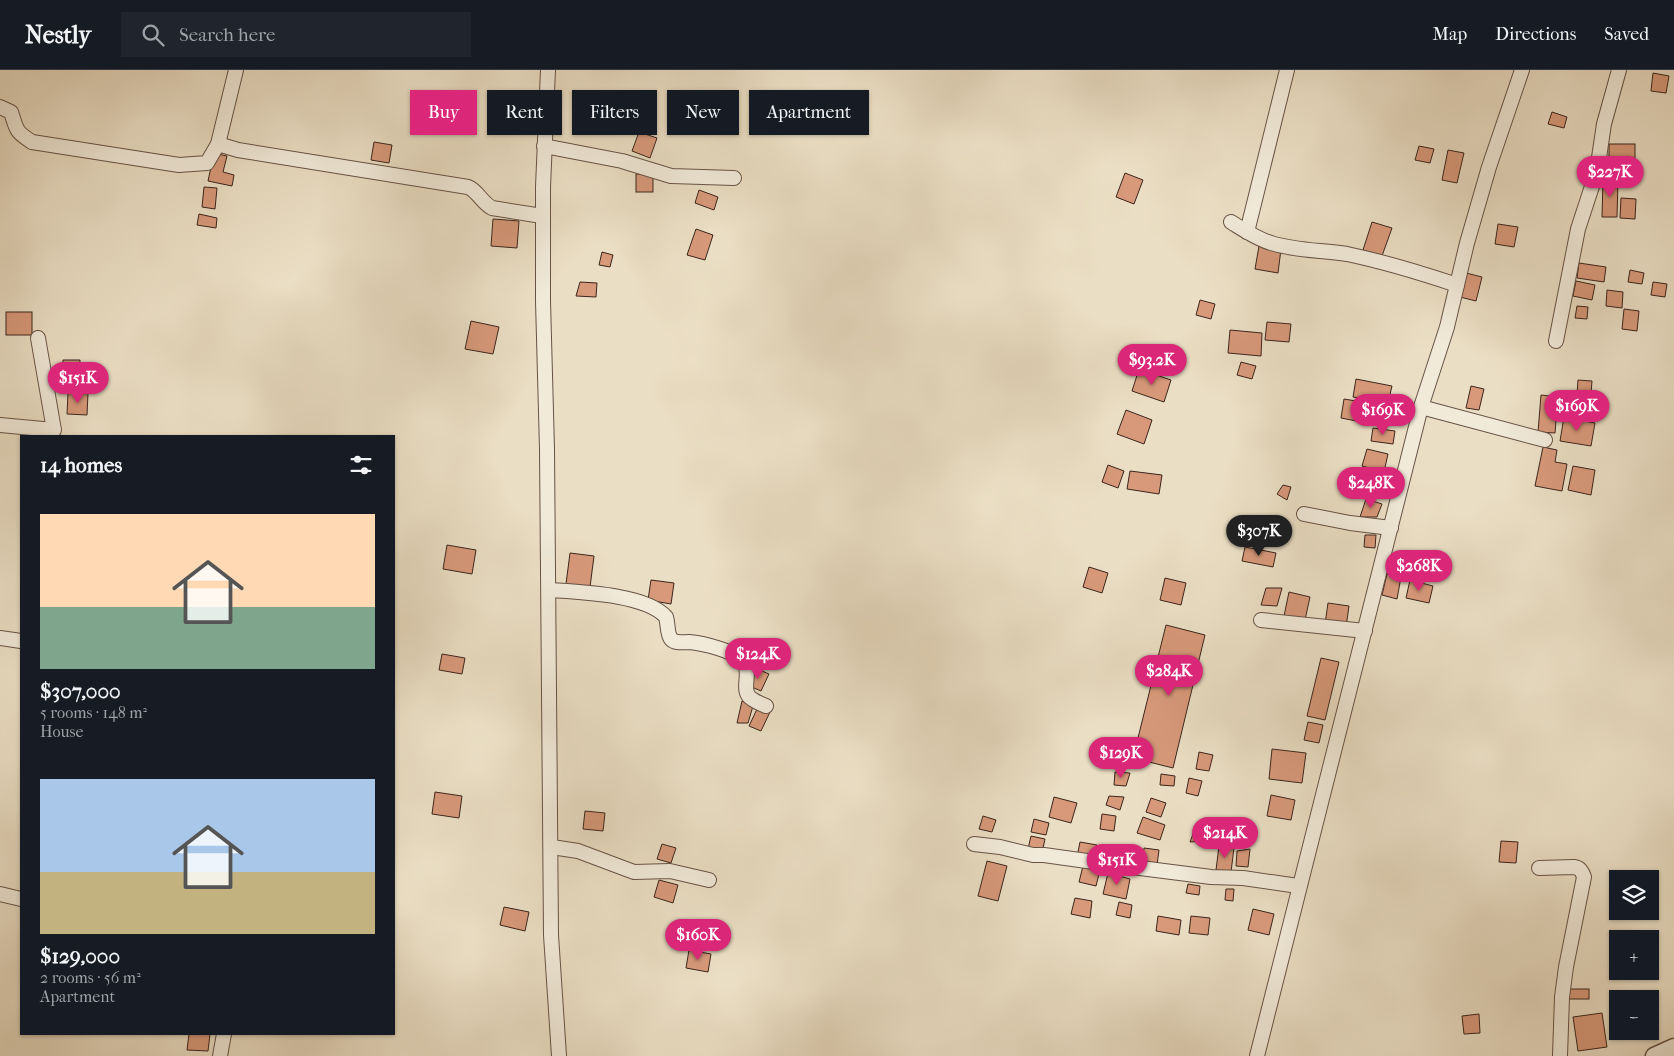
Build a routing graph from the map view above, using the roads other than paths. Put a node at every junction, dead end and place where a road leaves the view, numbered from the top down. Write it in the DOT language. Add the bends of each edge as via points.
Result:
graph roads {
  1 [pos="236,70"];
  2 [pos="548,70"];
  3 [pos="1287,70"];
  4 [pos="1522,70"];
  5 [pos="1619,70"];
  6 [pos="0,107"];
  7 [pos="218,144"];
  8 [pos="544,146"];
  9 [pos="734,178"];
  10 [pos="542,216"];
  11 [pos="1231,222"];
  12 [pos="1247,232"];
  13 [pos="1457,285"];
  14 [pos="38,338"];
  15 [pos="1556,341"];
  16 [pos="1421,407"];
  17 [pos="0,425"];
  18 [pos="1545,440"];
  19 [pos="1304,514"];
  20 [pos="1391,528"];
  21 [pos="549,590"];
  22 [pos="1261,620"];
  23 [pos="1365,631"];
  24 [pos="0,638"];
  25 [pos="20,641"];
  26 [pos="766,706"];
  27 [pos="974,844"];
  28 [pos="552,847"];
  29 [pos="1538,868"];
  30 [pos="709,880"];
  31 [pos="1298,886"];
  32 [pos="0,894"];
  33 [pos="20,899"];
  34 [pos="224,1035"];
  35 [pos="1674,1047"];
  36 [pos="220,1056"];
  37 [pos="559,1056"];
  38 [pos="1257,1056"];
  39 [pos="1560,1056"];
  40 [pos="1654,1056"];
  1 -- 7 [label="street"];
  2 -- 8 [label="street"];
  3 -- 12 [label="street"];
  4 -- 13 [label="street" via="1489,167"];
  5 -- 15 [label="street" via="1604,124 1597,170 1578,229"];
  6 -- 7 [label="street" via="11,112 15,128 32,142 179,165 207,163"];
  7 -- 10 [label="street" via="238,150 468,187 492,208"];
  8 -- 9 [label="street" via="622,161 671,176"];
  8 -- 10 [label="street"];
  10 -- 21 [label="street"];
  11 -- 12 [label="street"];
  12 -- 13 [label="street" via="1270,243 1345,254 1402,267"];
  13 -- 16 [label="street"];
  14 -- 17 [label="street" via="54,430"];
  16 -- 18 [label="street"];
  16 -- 20 [label="street"];
  19 -- 20 [label="street"];
  20 -- 23 [label="street"];
  21 -- 26 [label="street" via="598,594 655,608 666,617 672,640 734,654 742,659 747,666 748,695"];
  21 -- 28 [label="street"];
  22 -- 23 [label="street"];
  23 -- 31 [label="street"];
  24 -- 25 [label="street"];
  27 -- 31 [label="street" via="1033,855"];
  28 -- 30 [label="street" via="578,851 634,872 670,870"];
  28 -- 37 [label="street" via="551,935"];
  29 -- 39 [label="street" via="1574,867 1582,871 1584,877 1563,987"];
  31 -- 38 [label="street"];
  32 -- 33 [label="street"];
  34 -- 36 [label="street"];
  35 -- 40 [label="street"];
}
